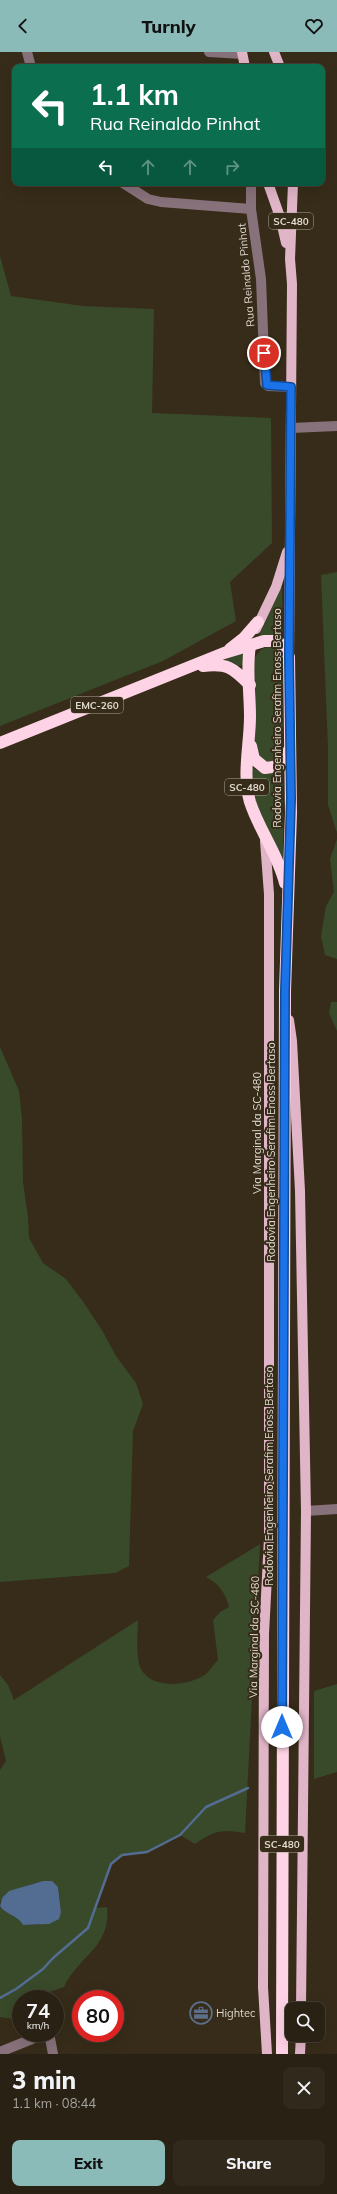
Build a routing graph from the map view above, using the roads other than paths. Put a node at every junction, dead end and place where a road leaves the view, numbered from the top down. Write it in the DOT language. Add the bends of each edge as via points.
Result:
graph roads {
  1 [pos="27,52"];
  2 [pos="209,52"];
  3 [pos="274,52"];
  4 [pos="242,53"];
  5 [pos="30,64"];
  6 [pos="244,64"];
  7 [pos="278,64"];
  8 [pos="128,186"];
  9 [pos="251,186"];
  10 [pos="269,186"];
  11 [pos="292,186"];
  12 [pos="251,209"];
  13 [pos="290,259"];
  14 [pos="291,387"];
  15 [pos="337,426"];
  16 [pos="291,428"];
  17 [pos="291,538"];
  18 [pos="258,622"];
  19 [pos="250,646"];
  20 [pos="224,653"];
  21 [pos="289,657"];
  22 [pos="194,667"];
  23 [pos="250,685"];
  24 [pos="250,738"];
  25 [pos="0,743"];
  26 [pos="290,749"];
  27 [pos="263,833"];
  28 [pos="288,898"];
  29 [pos="285,991"];
  30 [pos="337,1509"];
  31 [pos="306,1511"];
  32 [pos="301,2002"];
  33 [pos="22,2042"];
  34 [pos="51,2042"];
  35 [pos="301,2042"];
  36 [pos="0,2052"];
  37 [pos="53,2054"];
  38 [pos="267,2054"];
  39 [pos="282,2054"];
  40 [pos="300,2054"];
  1 -- 5 [label="street"];
  2 -- 4 [label="street"];
  3 -- 7 [label="main road"];
  4 -- 6 [label="main road"];
  8 -- 12 [label="street" via="148,199 161,202"];
  9 -- 12 [label="street"];
  10 -- 13 [label="main road, Rodovia Engenheiro Serafim Enoss Bertaso"];
  11 -- 13 [label="main road, Rodovia Engenheiro Serafim Enoss Bertaso / SC-480"];
  12 -- 14 [label="street, Rua Reinaldo Pinhat" via="260,279 266,383 268,386"];
  13 -- 14 [label="main road, Rodovia Engenheiro Serafim Enoss Bertaso / SC-480"];
  14 -- 16 [label="main road, Rodovia Engenheiro Serafim Enoss Bertaso / SC-480"];
  15 -- 16 [label="street"];
  16 -- 17 [label="main road, Rodovia Engenheiro Serafim Enoss Bertaso / SC-480"];
  17 -- 18 [label="main road, Rodovia Engenheiro Serafim Enoss Bertaso / SC-480" via="276,587"];
  17 -- 21 [label="main road, Rodovia Engenheiro Serafim Enoss Bertaso / SC-480"];
  18 -- 19 [label="main road, Rodovia Engenheiro Serafim Enoss Bertaso / SC-480"];
  18 -- 20 [label="highway" via="244,638"];
  19 -- 20 [label="highway, EMC-260"];
  19 -- 21 [label="highway, EMC-260" via="264,641 275,641 281,644"];
  19 -- 23 [label="highway, SC-480" via="247,662"];
  20 -- 22 [label="highway, EMC-260"];
  21 -- 26 [label="highway, Rodovia Engenheiro Serafim Enoss Bertaso / SC-480"];
  22 -- 23 [label="highway, EMC-260" via="214,664 230,667"];
  22 -- 25 [label="highway, EMC-260"];
  23 -- 24 [label="highway, Rodovia Engenheiro Serafim Enoss Bertaso / SC-480"];
  24 -- 26 [label="highway" via="254,759 265,768 280,765"];
  24 -- 27 [label="highway, Rodovia Engenheiro Serafim Enoss Bertaso / SC-480" via="247,785 254,814"];
  26 -- 28 [label="highway, Rodovia Engenheiro Serafim Enoss Bertaso / SC-480"];
  27 -- 28 [label="highway, Rodovia Engenheiro Serafim Enoss Bertaso / SC-480" via="282,869"];
  27 -- 38 [label="main road, Via Marginal da SC-480" via="267,848 269,894 269,1538 264,1634 263,1987"];
  28 -- 29 [label="highway, Rodovia Engenheiro Serafim Enoss Bertaso / SC-480"];
  29 -- 31 [label="main road" via="292,1042 300,1191"];
  29 -- 39 [label="highway, Rodovia Engenheiro Serafim Enoss Bertaso / SC-480"];
  30 -- 31 [label="street"];
  31 -- 32 [label="main road"];
  33 -- 36 [label="street"];
  34 -- 37 [label="street"];
  35 -- 40 [label="main road"];
}
